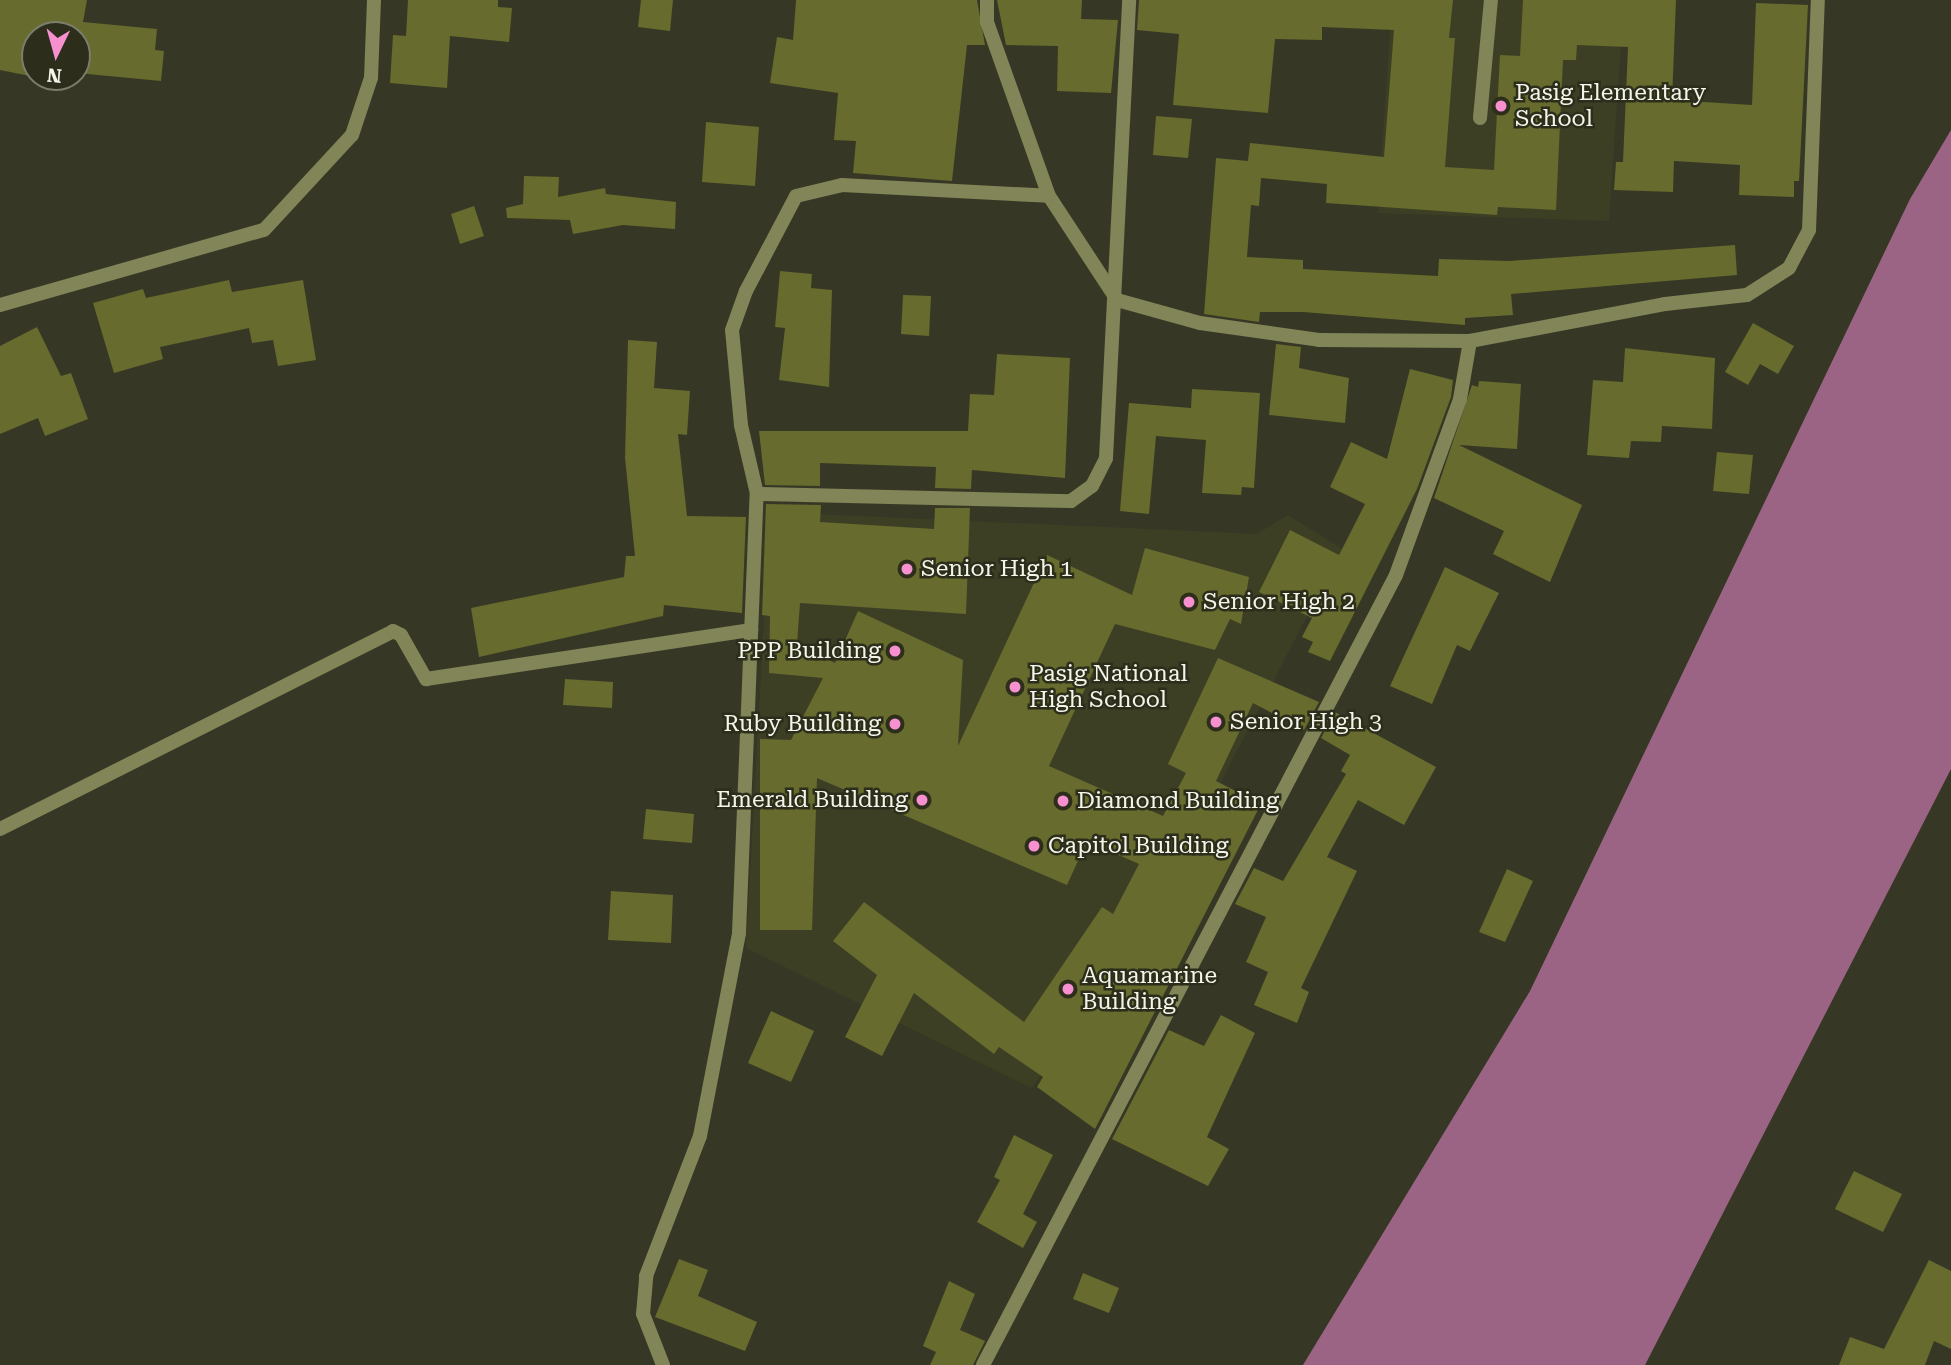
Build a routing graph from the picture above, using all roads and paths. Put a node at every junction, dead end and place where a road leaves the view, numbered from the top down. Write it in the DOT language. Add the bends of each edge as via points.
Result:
graph roads {
  1 [pos="373,0"];
  2 [pos="988,0"];
  3 [pos="1129,0"];
  4 [pos="1491,0"];
  5 [pos="1818,0"];
  6 [pos="1480,118"];
  7 [pos="1049,196"];
  8 [pos="1117,300"];
  9 [pos="0,305"];
  10 [pos="1470,341"];
  11 [pos="757,494"];
  12 [pos="751,629"];
  13 [pos="0,829"];
  14 [pos="663,1365"];
  15 [pos="983,1365"];
  1 -- 9 [label="street" via="370,78 352,135 264,230"];
  2 -- 7 [label="street" via="987,22"];
  3 -- 8 [label="street"];
  4 -- 6 [label="street"];
  5 -- 10 [label="street" via="1809,230 1789,268 1746,295 1665,304"];
  7 -- 8 [label="street"];
  7 -- 11 [label="street" via="842,185 796,196 746,291 732,330 741,425"];
  8 -- 10 [label="street" via="1200,323 1319,340"];
  8 -- 11 [label="street" via="1106,458 1091,486 1072,501"];
  10 -- 15 [label="street" via="1460,399 1396,575"];
  11 -- 12 [label="street"];
  12 -- 13 [label="street" via="426,679 401,635 393,631"];
  12 -- 14 [label="street" via="739,933 700,1136 646,1276 643,1314"];
}
